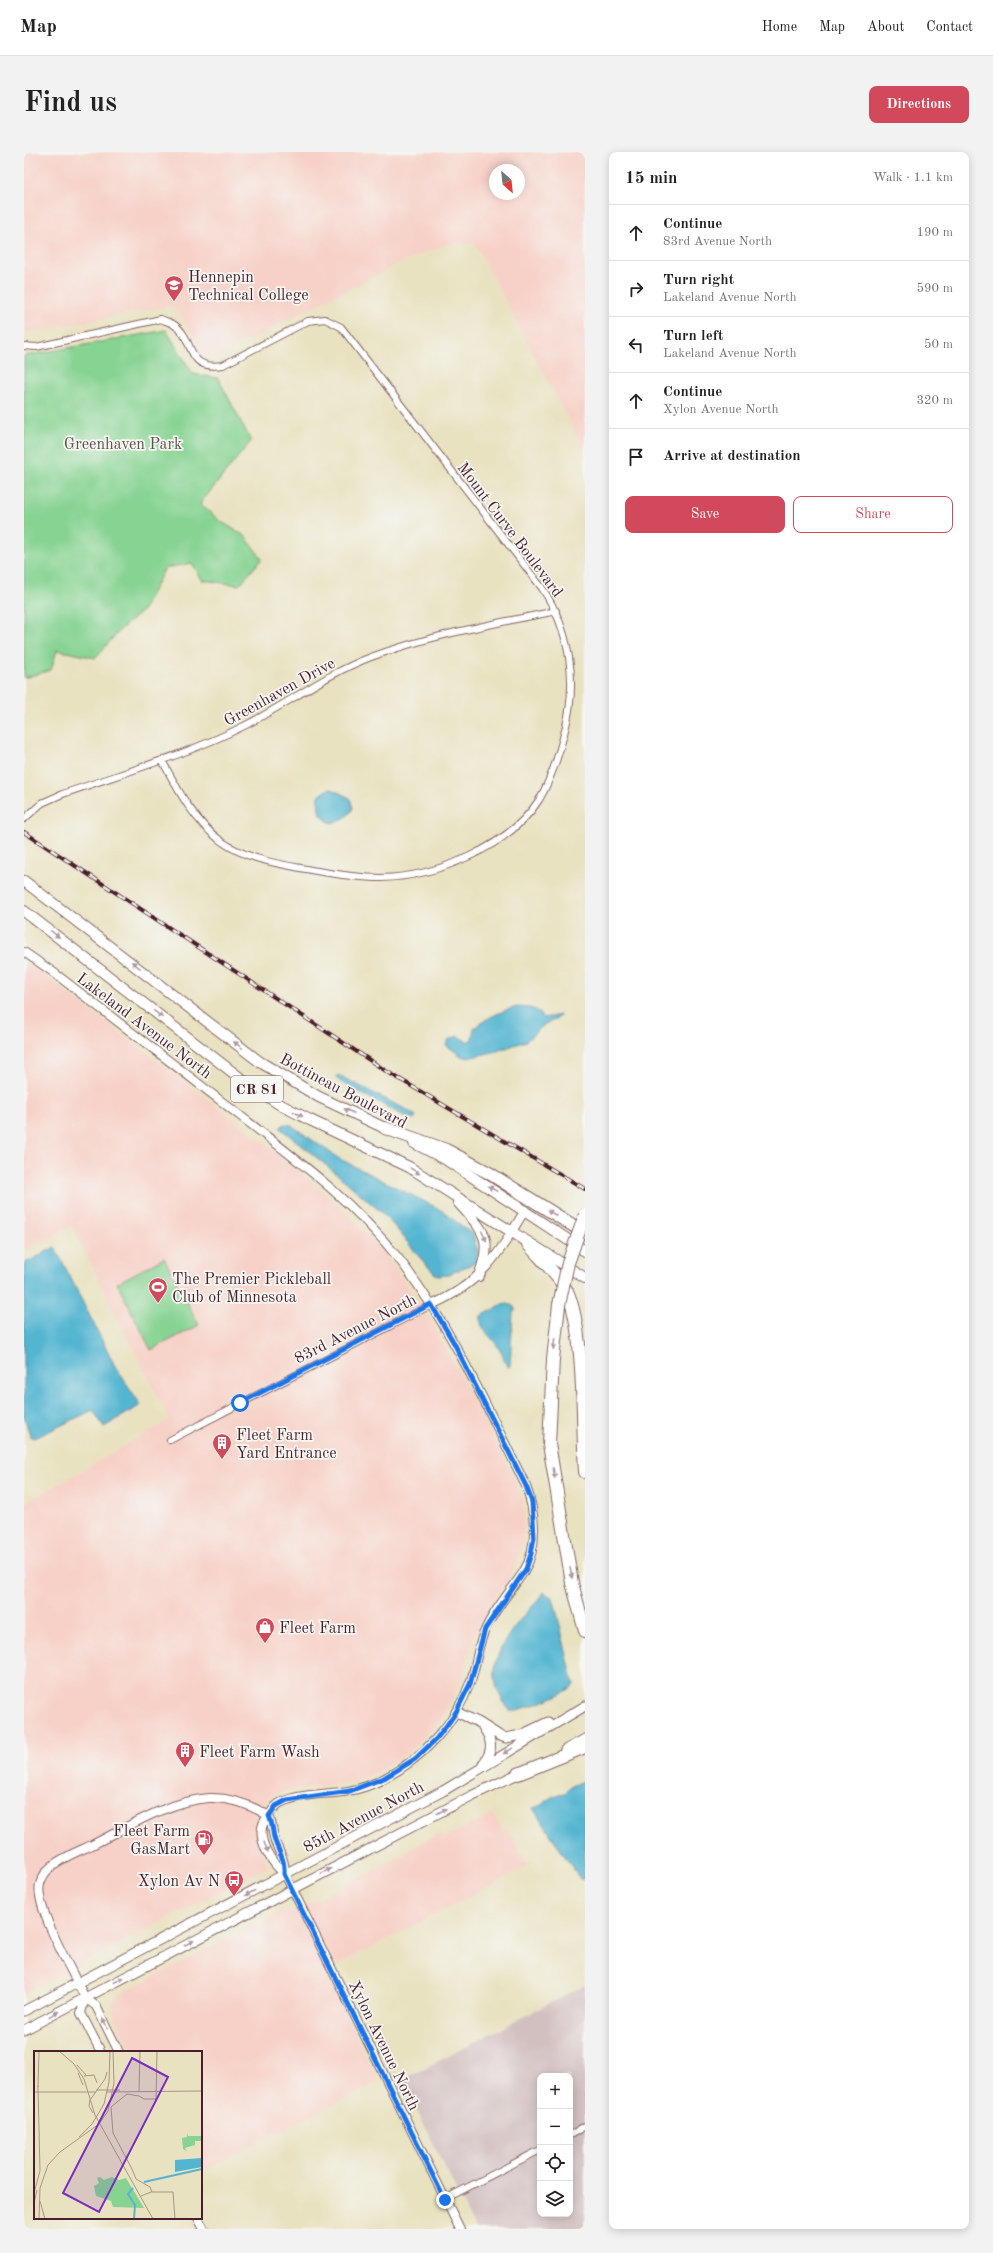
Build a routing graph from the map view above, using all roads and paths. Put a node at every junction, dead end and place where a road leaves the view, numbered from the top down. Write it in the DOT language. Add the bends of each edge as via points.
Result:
graph roads {
  1 [pos="24,346"];
  2 [pos="556,611"];
  3 [pos="162,760"];
  4 [pos="24,818"];
  5 [pos="24,881"];
  6 [pos="24,911"];
  7 [pos="24,952"];
  8 [pos="385,1128"];
  9 [pos="452,1194"];
  10 [pos="525,1210"];
  11 [pos="585,1215"];
  12 [pos="512,1232"];
  13 [pos="585,1233"];
  14 [pos="528,1244"];
  15 [pos="585,1251"];
  16 [pos="479,1276"];
  17 [pos="585,1278"];
  18 [pos="431,1304"];
  19 [pos="170,1440"];
  20 [pos="585,1472"];
  21 [pos="585,1631"];
  22 [pos="585,1706"];
  23 [pos="456,1712"];
  24 [pos="567,1716"];
  25 [pos="478,1722"];
  26 [pos="585,1739"];
  27 [pos="585,1747"];
  28 [pos="481,1768"];
  29 [pos="518,1774"];
  30 [pos="269,1816"];
  31 [pos="284,1874"];
  32 [pos="292,1889"];
  33 [pos="78,1983"];
  34 [pos="85,1998"];
  35 [pos="24,2011"];
  36 [pos="24,2030"];
  37 [pos="100,2051"];
  38 [pos="118,2051"];
  39 [pos="585,2126"];
  40 [pos="573,2133"];
  41 [pos="537,2152"];
  42 [pos="445,2200"];
  43 [pos="199,2219"];
  44 [pos="204,2229"];
  45 [pos="460,2229"];
  1 -- 2 [label="street, Mount Curve Boulevard" via="36,347 161,319 174,324 195,359 211,367 223,365 308,321 325,319 334,322 341,327 532,575"];
  2 -- 3 [label="street, Greenhaven Drive" via="403,645 336,672 216,740"];
  2 -- 3 [label="street, Mount Curve Boulevard" via="566,638 572,687 568,719 550,778 538,801 514,829 478,853 407,875 382,878 334,874 261,860 222,842 205,827 191,812"];
  3 -- 4 [label="street, Greenhaven Drive" via="50,799"];
  8 -- 5 [label="highway, Bottineau Boulevard / CR 81, one-way" via="319,1097 260,1062"];
  6 -- 9 [label="highway, CR 81, one-way" via="244,1081 285,1107 409,1167"];
  7 -- 18 [label="street, Lakeland Avenue North" via="157,1051 335,1191 380,1237"];
  10 -- 8 [label="highway, Bottineau Boulevard / CR 81, one-way" via="445,1159"];
  13 -- 8 [label="highway, one-way" via="489,1173 446,1150"];
  9 -- 12 [label="highway, CR 81"];
  9 -- 16 [label="highway, one-way" via="486,1240 486,1259"];
  10 -- 12 [label="street, 83rd Avenue North"];
  10 -- 15 [label="highway, Bottineau Boulevard / CR 81"];
  11 -- 21 [label="highway, one-way, bridge" via="568,1263 559,1305 553,1359 549,1444 572,1583"];
  12 -- 14 [label="highway, CR 81"];
  12 -- 16 [label="street, 83rd Avenue North"];
  14 -- 17 [label="highway, CR 81"];
  14 -- 20 [label="highway" via="567,1291 577,1320 582,1347"];
  16 -- 18 [label="street, 83rd Avenue North" via="448,1297"];
  18 -- 19 [label="street, 83rd Avenue North"];
  18 -- 23 [label="street, Lakeland Avenue North" via="454,1343 532,1502 534,1537 526,1569 485,1629 470,1684"];
  22 -- 24 [label="main road, 85th Avenue North"];
  23 -- 25 [label="main road"];
  23 -- 30 [label="street, Lakeland Avenue North" via="423,1752 384,1778 350,1791 287,1800 276,1806"];
  24 -- 25 [label="main road" via="543,1723 513,1738 500,1736"];
  24 -- 28 [label="main road, 85th Avenue North, one-way"];
  25 -- 28 [label="main road" via="488,1734 491,1748 491,1753"];
  26 -- 29 [label="main road, 85th Avenue North"];
  27 -- 29 [label="highway"];
  28 -- 31 [label="main road, 85th Avenue North" via="443,1791"];
  32 -- 29 [label="main road, 85th Avenue North, one-way"];
  30 -- 31 [label="street" via="276,1843 285,1862"];
  30 -- 31 [label="street, Lakeland Avenue North, one-way" via="263,1824 264,1844 275,1867"];
  30 -- 33 [label="street" via="253,1806 221,1799 209,1798 176,1806 139,1821 60,1861 45,1873 40,1885 40,1901"];
  31 -- 32 [label="street, Xylon Avenue North"];
  31 -- 33 [label="main road, 85th Avenue North, one-way"];
  34 -- 32 [label="main road, 85th Avenue North, one-way"];
  32 -- 42 [label="street, Xylon Avenue North"];
  33 -- 34 [label="street"];
  33 -- 35 [label="main road, 85th Avenue North"];
  36 -- 34 [label="main road, 85th Avenue North, one-way"];
  34 -- 37 [label="street" via="81,2013"];
  38 -- 34 [label="street, one-way" via="96,2006"];
  39 -- 40 [label="street"];
  41 -- 42 [label="street"];
  42 -- 45 [label="street, Xylon Avenue North"];
  43 -- 44 [label="street"];
}
